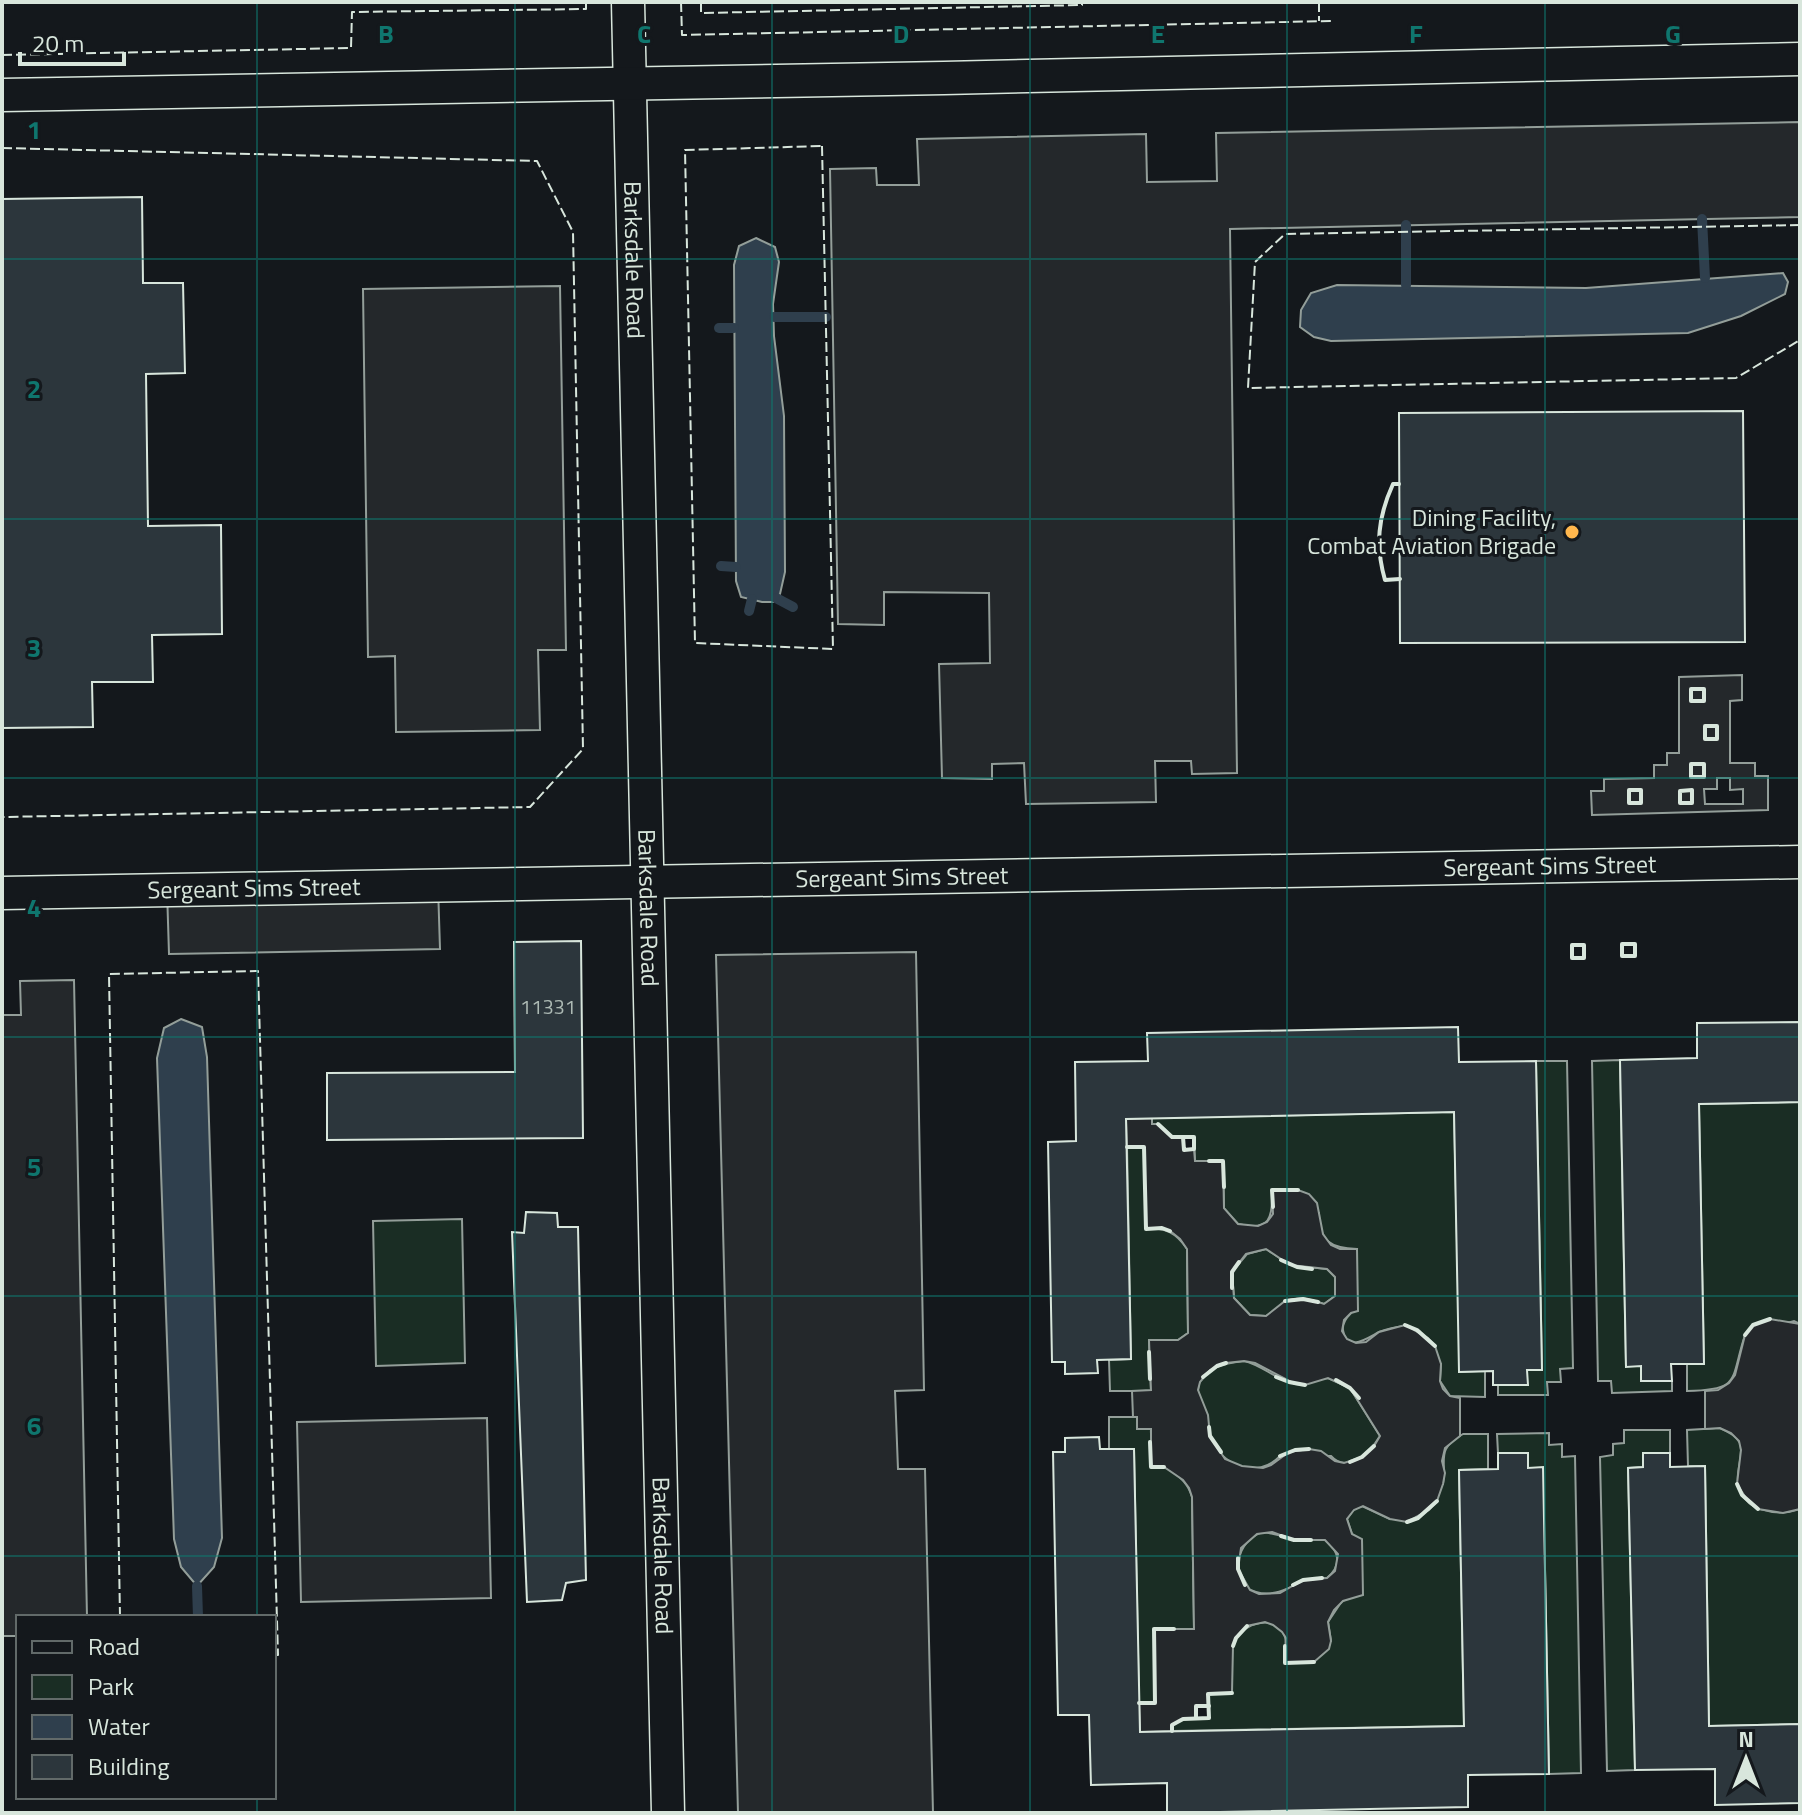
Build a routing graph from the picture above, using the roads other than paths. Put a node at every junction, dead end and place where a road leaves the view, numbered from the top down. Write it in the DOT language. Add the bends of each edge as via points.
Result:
graph roads {
  1 [pos="628,2"];
  2 [pos="1800,59"];
  3 [pos="629,87"];
  4 [pos="2,95"];
  5 [pos="1800,862"];
  6 [pos="647,883"];
  7 [pos="2,893"];
  8 [pos="668,1813"];
  1 -- 3 [label="street, Barksdale Road"];
  2 -- 3 [label="street"];
  3 -- 4 [label="street"];
  3 -- 6 [label="street, Barksdale Road"];
  5 -- 6 [label="street, Sergeant Sims Street"];
  6 -- 7 [label="street, Sergeant Sims Street"];
  6 -- 8 [label="street, Barksdale Road"];
}
